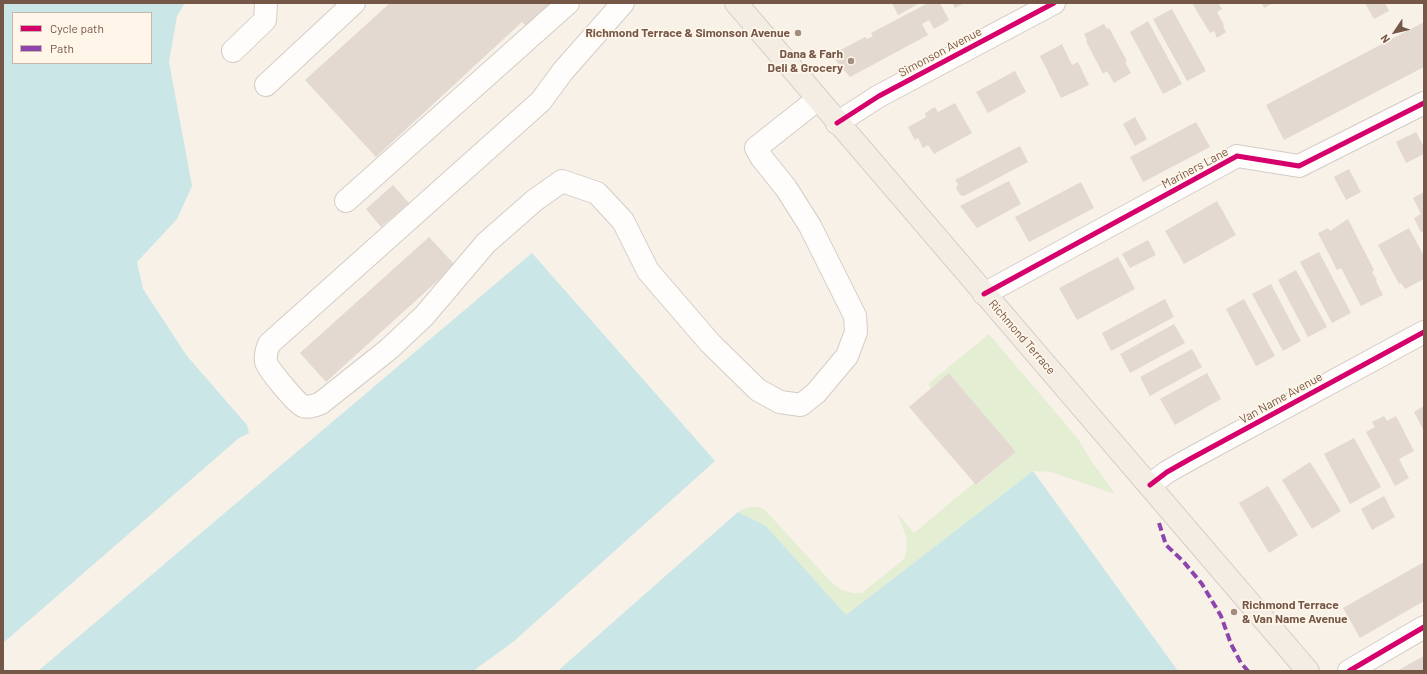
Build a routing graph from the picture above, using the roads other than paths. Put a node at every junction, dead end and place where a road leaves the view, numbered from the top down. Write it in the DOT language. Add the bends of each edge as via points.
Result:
graph roads {
  1 [pos="266,3"];
  2 [pos="354,3"];
  3 [pos="568,3"];
  4 [pos="623,3"];
  5 [pos="736,3"];
  6 [pos="1054,3"];
  7 [pos="233,51"];
  8 [pos="266,85"];
  9 [pos="818,99"];
  10 [pos="1424,103"];
  11 [pos="837,123"];
  12 [pos="346,201"];
  13 [pos="984,294"];
  14 [pos="1424,332"];
  15 [pos="1150,486"];
  16 [pos="1424,627"];
  17 [pos="1308,671"];
  18 [pos="1349,671"];
  1 -- 7 [label="street" via="265,20"];
  2 -- 8 [label="street"];
  3 -- 12 [label="street"];
  4 -- 9 [label="street" via="541,100 269,344 265,354 266,364 302,406 322,404 388,349 424,316 486,243 535,200 562,181 597,193 623,221 648,271 710,343 758,390 780,402 801,405 816,393 847,356 856,332 855,316 810,226 756,148"];
  5 -- 9 [label="main road, Richmond Terrace"];
  6 -- 11 [label="street, Simonson Avenue" via="879,96"];
  9 -- 11 [label="main road, Richmond Terrace"];
  10 -- 13 [label="street, Mariners Lane" via="1299,166 1237,156"];
  11 -- 13 [label="main road, Richmond Terrace"];
  13 -- 15 [label="main road, Richmond Terrace"];
  14 -- 15 [label="street, Van Name Avenue" via="1167,472"];
  15 -- 17 [label="main road, Richmond Terrace"];
  16 -- 18 [label="street"];
}
